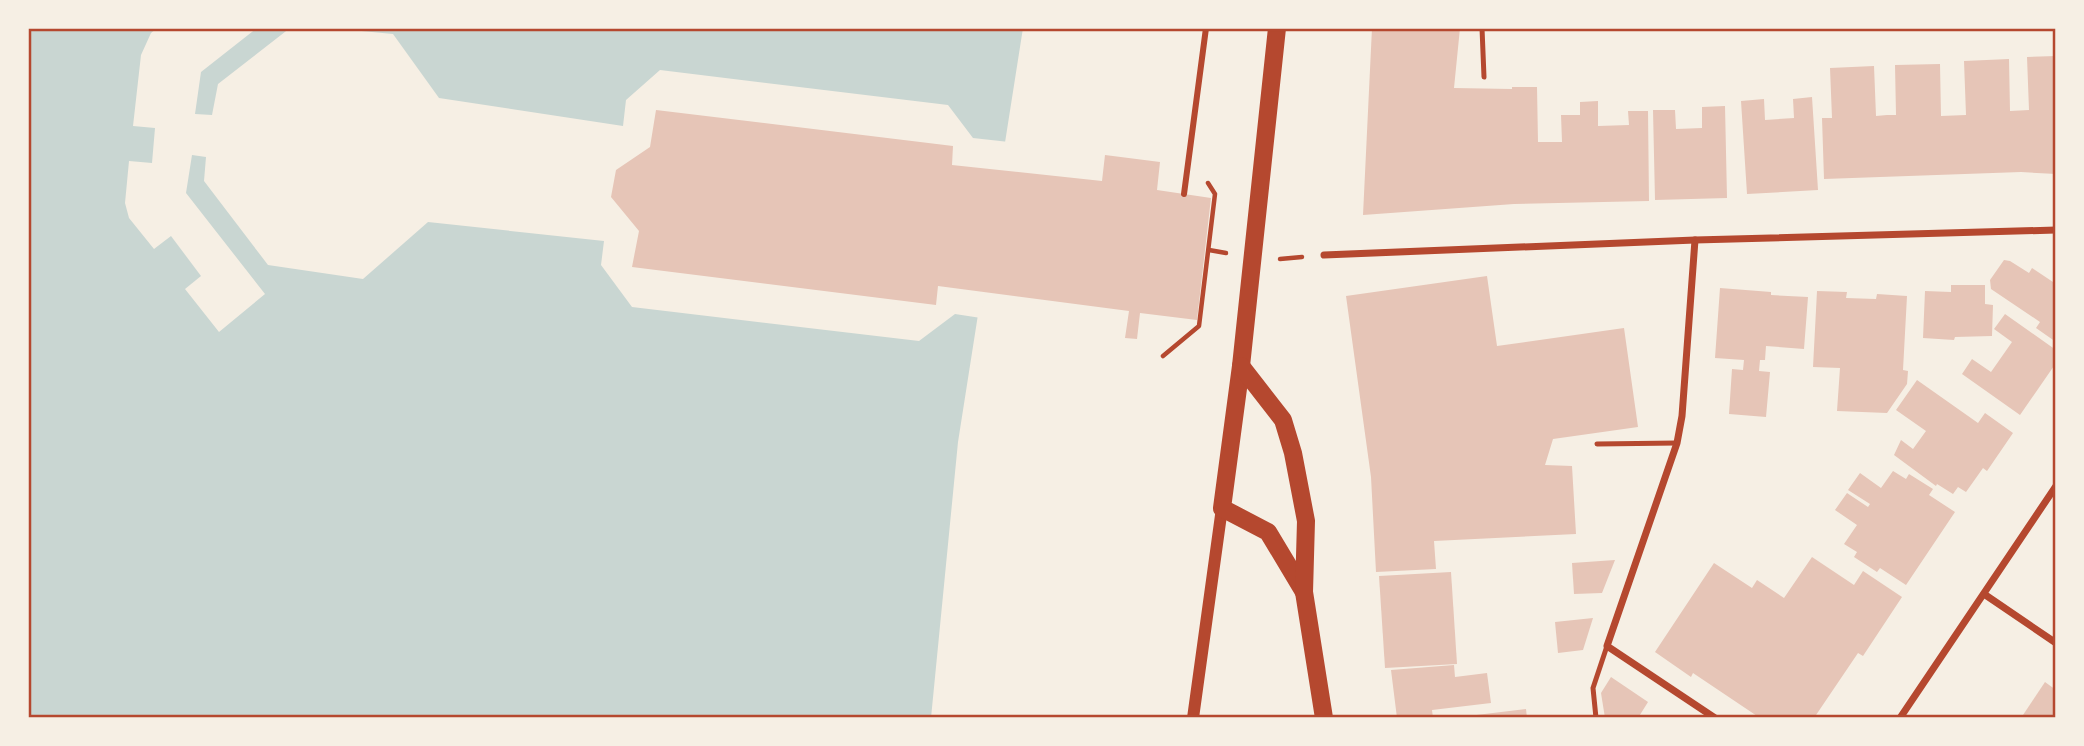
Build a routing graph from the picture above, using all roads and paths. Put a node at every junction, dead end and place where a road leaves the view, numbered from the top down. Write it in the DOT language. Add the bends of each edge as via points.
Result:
graph roads {
  1 [pos="1206,28"];
  2 [pos="1277,28"];
  3 [pos="1482,28"];
  4 [pos="1484,77"];
  5 [pos="1189,152"];
  6 [pos="1184,194"];
  7 [pos="2056,230"];
  8 [pos="1695,240"];
  9 [pos="1324,255"];
  10 [pos="1163,356"];
  11 [pos="1241,366"];
  12 [pos="1676,443"];
  13 [pos="1597,444"];
  14 [pos="2056,486"];
  15 [pos="1222,508"];
  16 [pos="1304,592"];
  17 [pos="1984,594"];
  18 [pos="2056,643"];
  19 [pos="1607,646"];
  20 [pos="1193,718"];
  21 [pos="1324,718"];
  22 [pos="1597,718"];
  23 [pos="1715,718"];
  24 [pos="1900,718"];
  1 -- 5 [label="street"];
  2 -- 11 [label="main road"];
  3 -- 4 [label="lane"];
  5 -- 6 [label="street"];
  5 -- 10 [label="path" via="1215,194 1203,301 1199,326"];
  7 -- 8 [label="street"];
  8 -- 9 [label="street"];
  8 -- 12 [label="street"];
  11 -- 15 [label="main road"];
  11 -- 16 [label="main road" via="1283,420 1293,453 1307,521"];
  12 -- 13 [label="lane"];
  12 -- 19 [label="street"];
  14 -- 17 [label="street"];
  15 -- 16 [label="main road" via="1268,531"];
  15 -- 20 [label="street"];
  16 -- 21 [label="main road"];
  17 -- 18 [label="street"];
  17 -- 24 [label="street"];
  19 -- 22 [label="lane" via="1593,688"];
  19 -- 23 [label="street"];
}
